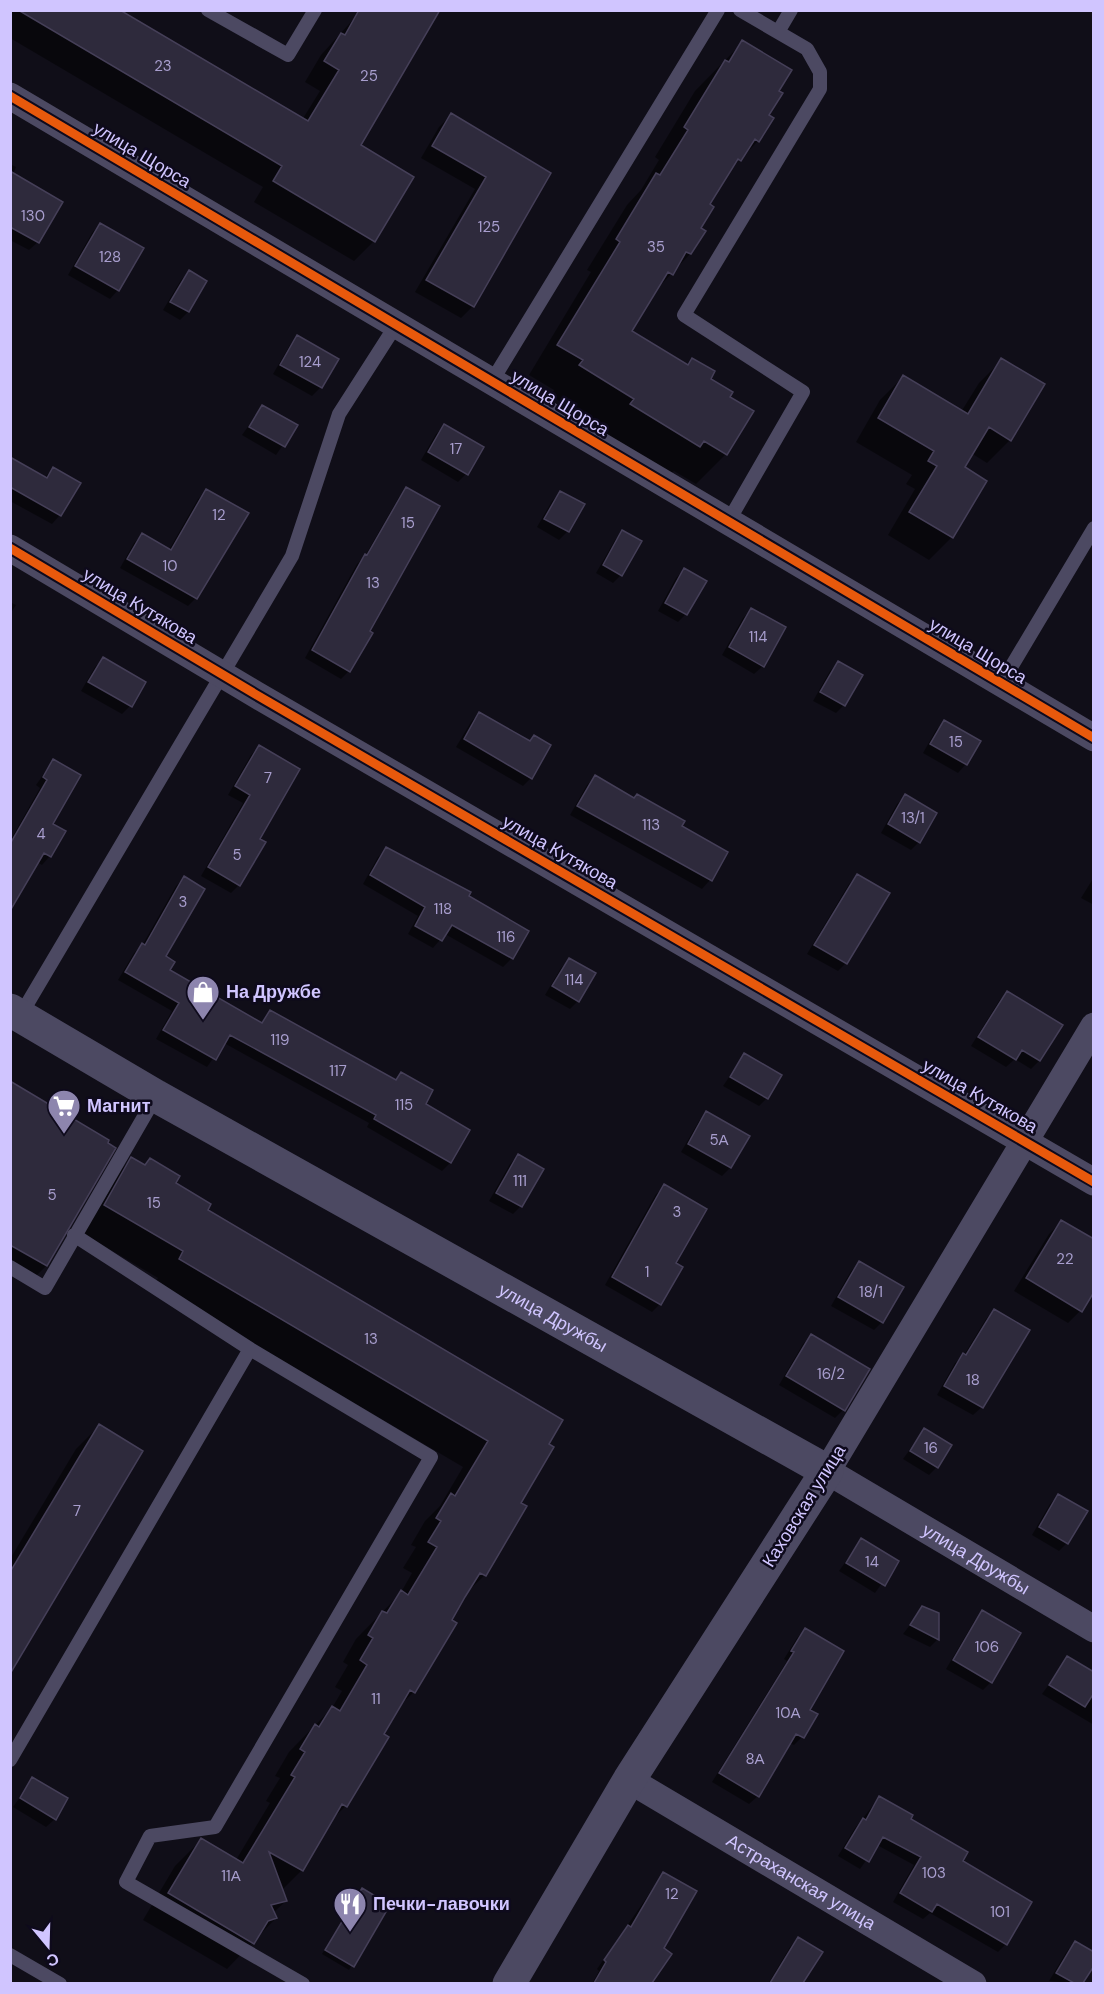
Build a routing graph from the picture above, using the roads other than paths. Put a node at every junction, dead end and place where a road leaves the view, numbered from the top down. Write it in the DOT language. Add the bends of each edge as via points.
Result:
graph roads {
  1 [pos="208,10"];
  2 [pos="315,10"];
  3 [pos="718,10"];
  4 [pos="740,10"];
  5 [pos="791,10"];
  6 [pos="778,32"];
  7 [pos="10,96"];
  8 [pos="396,325"];
  9 [pos="492,381"];
  10 [pos="728,522"];
  11 [pos="1094,528"];
  12 [pos="10,548"];
  13 [pos="222,674"];
  14 [pos="1001,684"];
  15 [pos="1094,738"];
  16 [pos="15,1013"];
  17 [pos="1094,1026"];
  18 [pos="156,1096"];
  19 [pos="1023,1140"];
  20 [pos="1094,1182"];
  21 [pos="74,1235"];
  22 [pos="10,1267"];
  23 [pos="250,1349"];
  24 [pos="827,1471"];
  25 [pos="1094,1629"];
  26 [pos="10,1760"];
  27 [pos="629,1780"];
  28 [pos="10,1956"];
  29 [pos="60,1983"];
  30 [pos="303,1983"];
  31 [pos="509,1983"];
  32 [pos="973,1983"];
  1 -- 2 [label="lane" via="288,55"];
  3 -- 9 [label="lane"];
  4 -- 6 [label="lane"];
  5 -- 6 [label="lane"];
  6 -- 10 [label="lane" via="807,49 820,72 820,89 684,315 803,392"];
  7 -- 8 [label="street, улица Щорса"];
  8 -- 9 [label="street, улица Щорса"];
  8 -- 13 [label="lane" via="339,414 292,556"];
  9 -- 10 [label="street, улица Щорса"];
  10 -- 14 [label="street, улица Щорса"];
  11 -- 14 [label="lane"];
  12 -- 13 [label="street, улица Кутякова"];
  13 -- 16 [label="lane"];
  13 -- 19 [label="street, улица Кутякова"];
  14 -- 15 [label="street, улица Щорса"];
  16 -- 18 [label="street, улица Дружбы"];
  17 -- 19 [label="street, Каховская улица"];
  18 -- 21 [label="lane"];
  18 -- 24 [label="street, улица Дружбы"];
  19 -- 20 [label="street, улица Кутякова"];
  19 -- 24 [label="street, Каховская улица"];
  21 -- 22 [label="lane" via="45,1288"];
  21 -- 23 [label="lane"];
  23 -- 26 [label="lane"];
  23 -- 30 [label="lane" via="431,1457 215,1827 150,1836 126,1882"];
  24 -- 25 [label="street, улица Дружбы"];
  24 -- 27 [label="street, Каховская улица"];
  27 -- 31 [label="street, Каховская улица"];
  27 -- 32 [label="street, Астраханская улица"];
  28 -- 29 [label="lane"];
}
